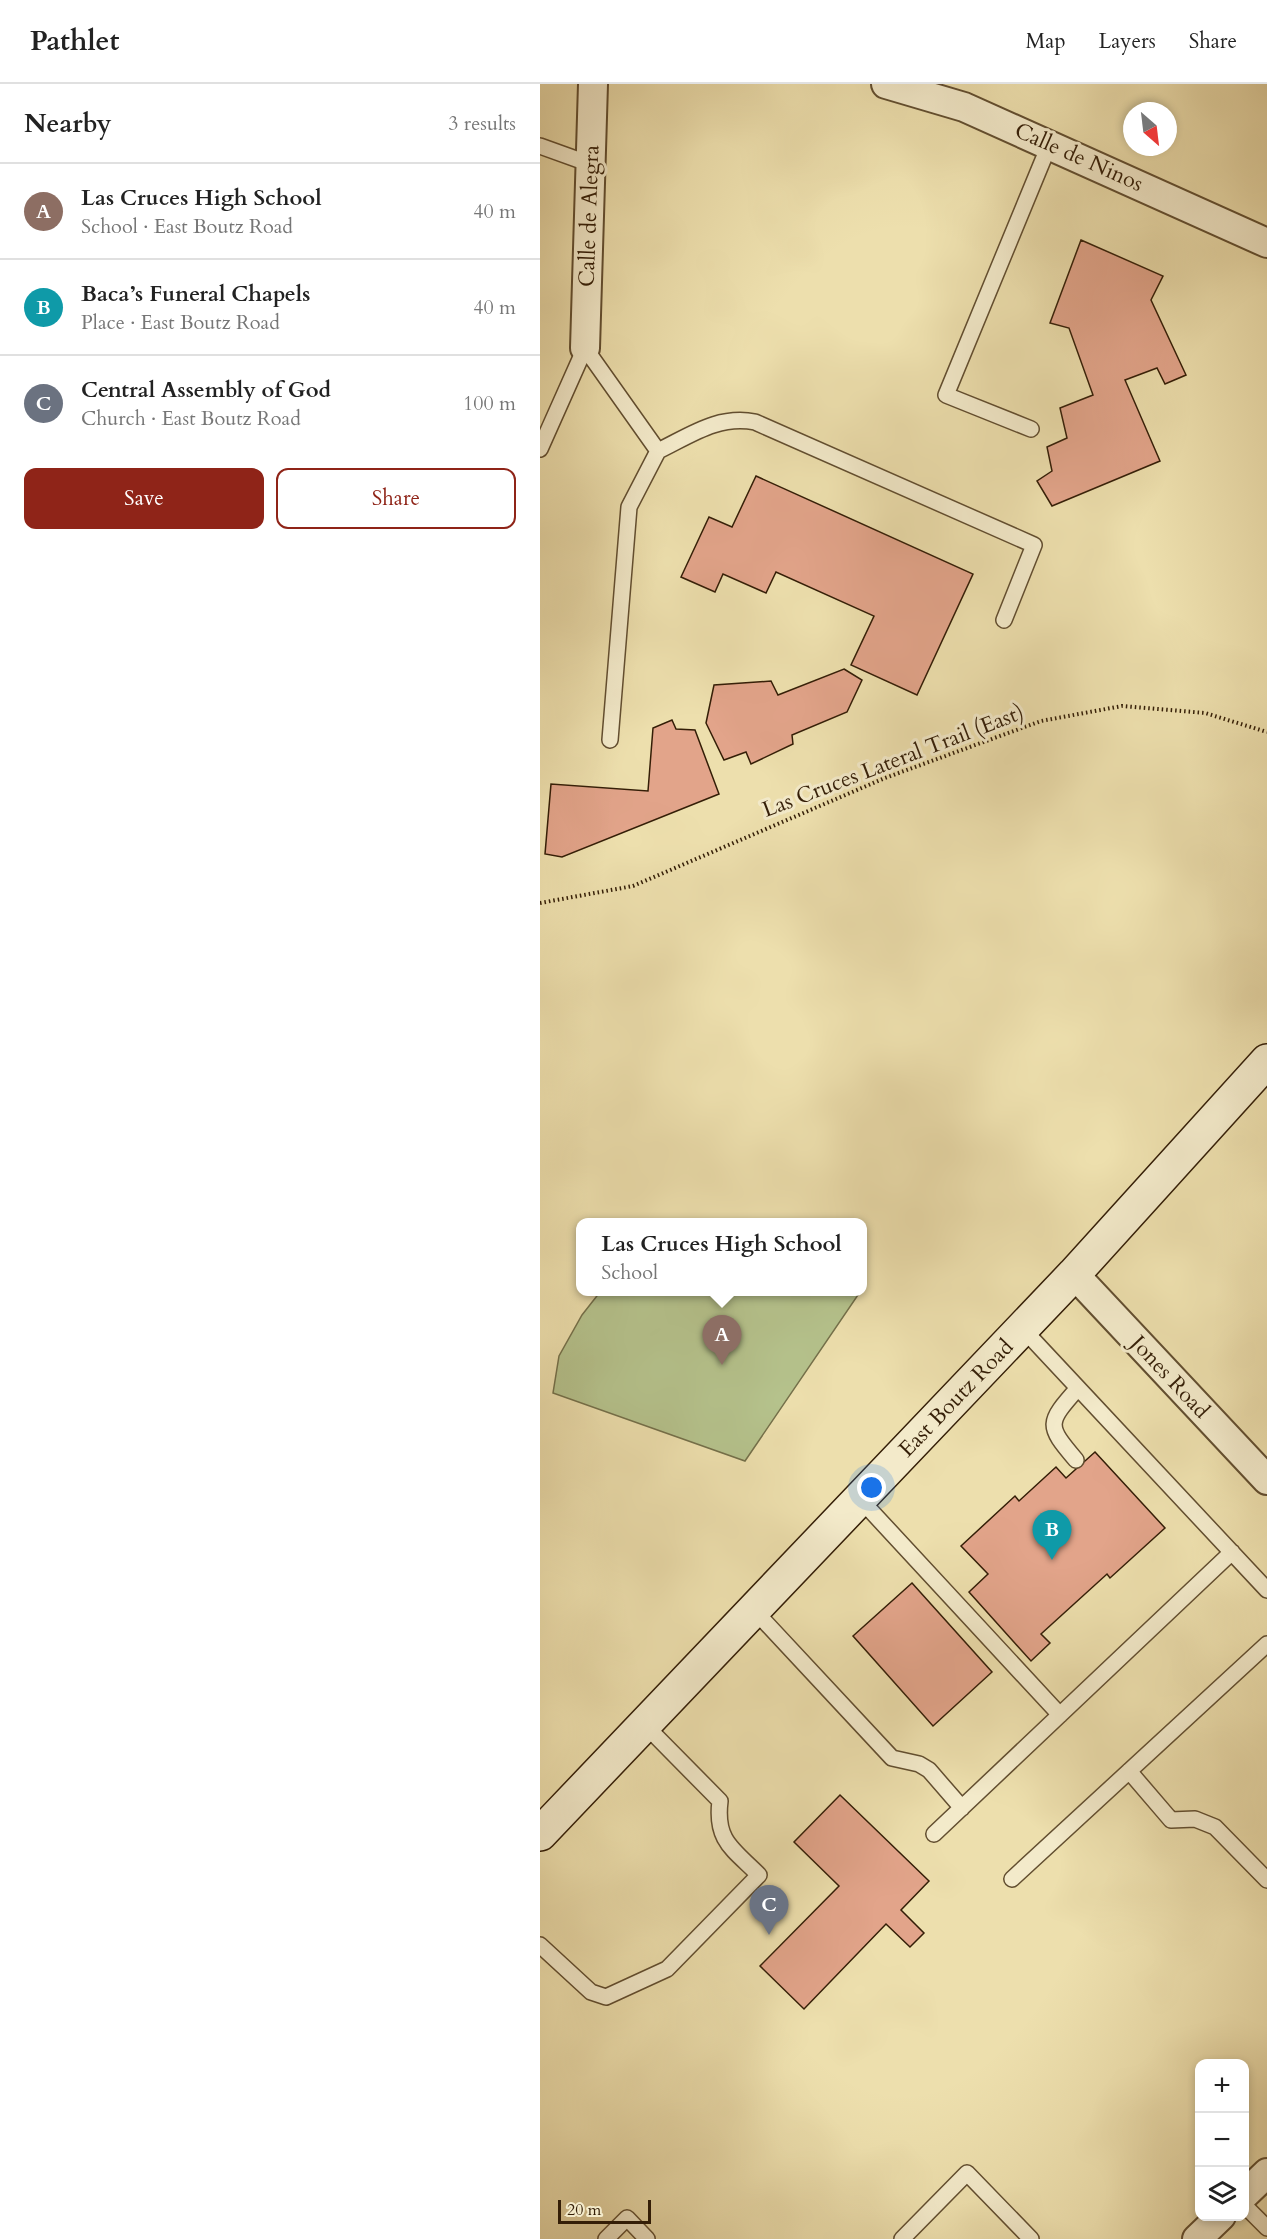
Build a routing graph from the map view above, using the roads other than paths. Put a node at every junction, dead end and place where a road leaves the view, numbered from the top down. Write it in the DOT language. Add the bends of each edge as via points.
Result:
graph roads {
  1 [pos="593,84"];
  2 [pos="886,84"];
  3 [pos="1050,143"];
  4 [pos="540,146"];
  5 [pos="590,164"];
  6 [pos="1267,243"];
  7 [pos="585,348"];
  8 [pos="1031,429"];
  9 [pos="540,449"];
  10 [pos="658,451"];
  11 [pos="1004,620"];
  12 [pos="610,740"];
  13 [pos="1267,1060"];
  14 [pos="1074,1274"];
  15 [pos="1022,1328"];
  16 [pos="1078,1388"];
  17 [pos="1076,1460"];
  18 [pos="1267,1480"];
  19 [pos="860,1499"];
  20 [pos="1232,1552"];
  21 [pos="1267,1590"];
  22 [pos="754,1610"];
  23 [pos="1267,1644"];
  24 [pos="1060,1715"];
  25 [pos="645,1725"];
  26 [pos="1129,1771"];
  27 [pos="962,1808"];
  28 [pos="540,1834"];
  29 [pos="934,1834"];
  30 [pos="1012,1879"];
  31 [pos="1267,1880"];
  32 [pos="540,1945"];
  33 [pos="1267,2173"];
  34 [pos="1249,2191"];
  35 [pos="1249,2209"];
  36 [pos="1267,2229"];
  37 [pos="606,2239"];
  38 [pos="647,2239"];
  39 [pos="902,2239"];
  40 [pos="1032,2239"];
  1 -- 5 [label="street, Calle de Alegra"];
  2 -- 3 [label="street, Calle de Ninos" via="964,107"];
  3 -- 6 [label="street, Calle de Ninos"];
  3 -- 8 [label="lane" via="946,395"];
  4 -- 5 [label="lane"];
  5 -- 7 [label="street, Calle de Alegra"];
  7 -- 9 [label="lane"];
  7 -- 10 [label="lane"];
  10 -- 11 [label="lane" via="723,420 755,422 1034,545"];
  10 -- 12 [label="lane" via="630,507"];
  13 -- 14 [label="main road, East Boutz Road"];
  14 -- 15 [label="main road, East Boutz Road"];
  14 -- 18 [label="street, Jones Road"];
  15 -- 16 [label="lane"];
  15 -- 19 [label="main road, East Boutz Road"];
  16 -- 17 [label="lane" via="1053,1422 1055,1436"];
  16 -- 20 [label="lane"];
  19 -- 22 [label="main road, East Boutz Road"];
  19 -- 24 [label="lane"];
  20 -- 21 [label="lane"];
  20 -- 24 [label="lane"];
  22 -- 25 [label="main road, East Boutz Road"];
  22 -- 27 [label="lane" via="892,1758 928,1770"];
  23 -- 26 [label="lane"];
  24 -- 27 [label="lane"];
  25 -- 28 [label="main road, East Boutz Road"];
  25 -- 32 [label="lane" via="720,1801 717,1821 725,1841 759,1875 667,1969 606,1997 591,1992"];
  26 -- 30 [label="lane"];
  26 -- 31 [label="lane" via="1171,1820 1195,1819 1215,1827"];
  27 -- 29 [label="lane"];
  33 -- 34 [label="street"];
  35 -- 36 [label="lane"];
  37 -- 38 [label="lane" via="627,2218"];
  39 -- 40 [label="lane" via="967,2174"];
}
